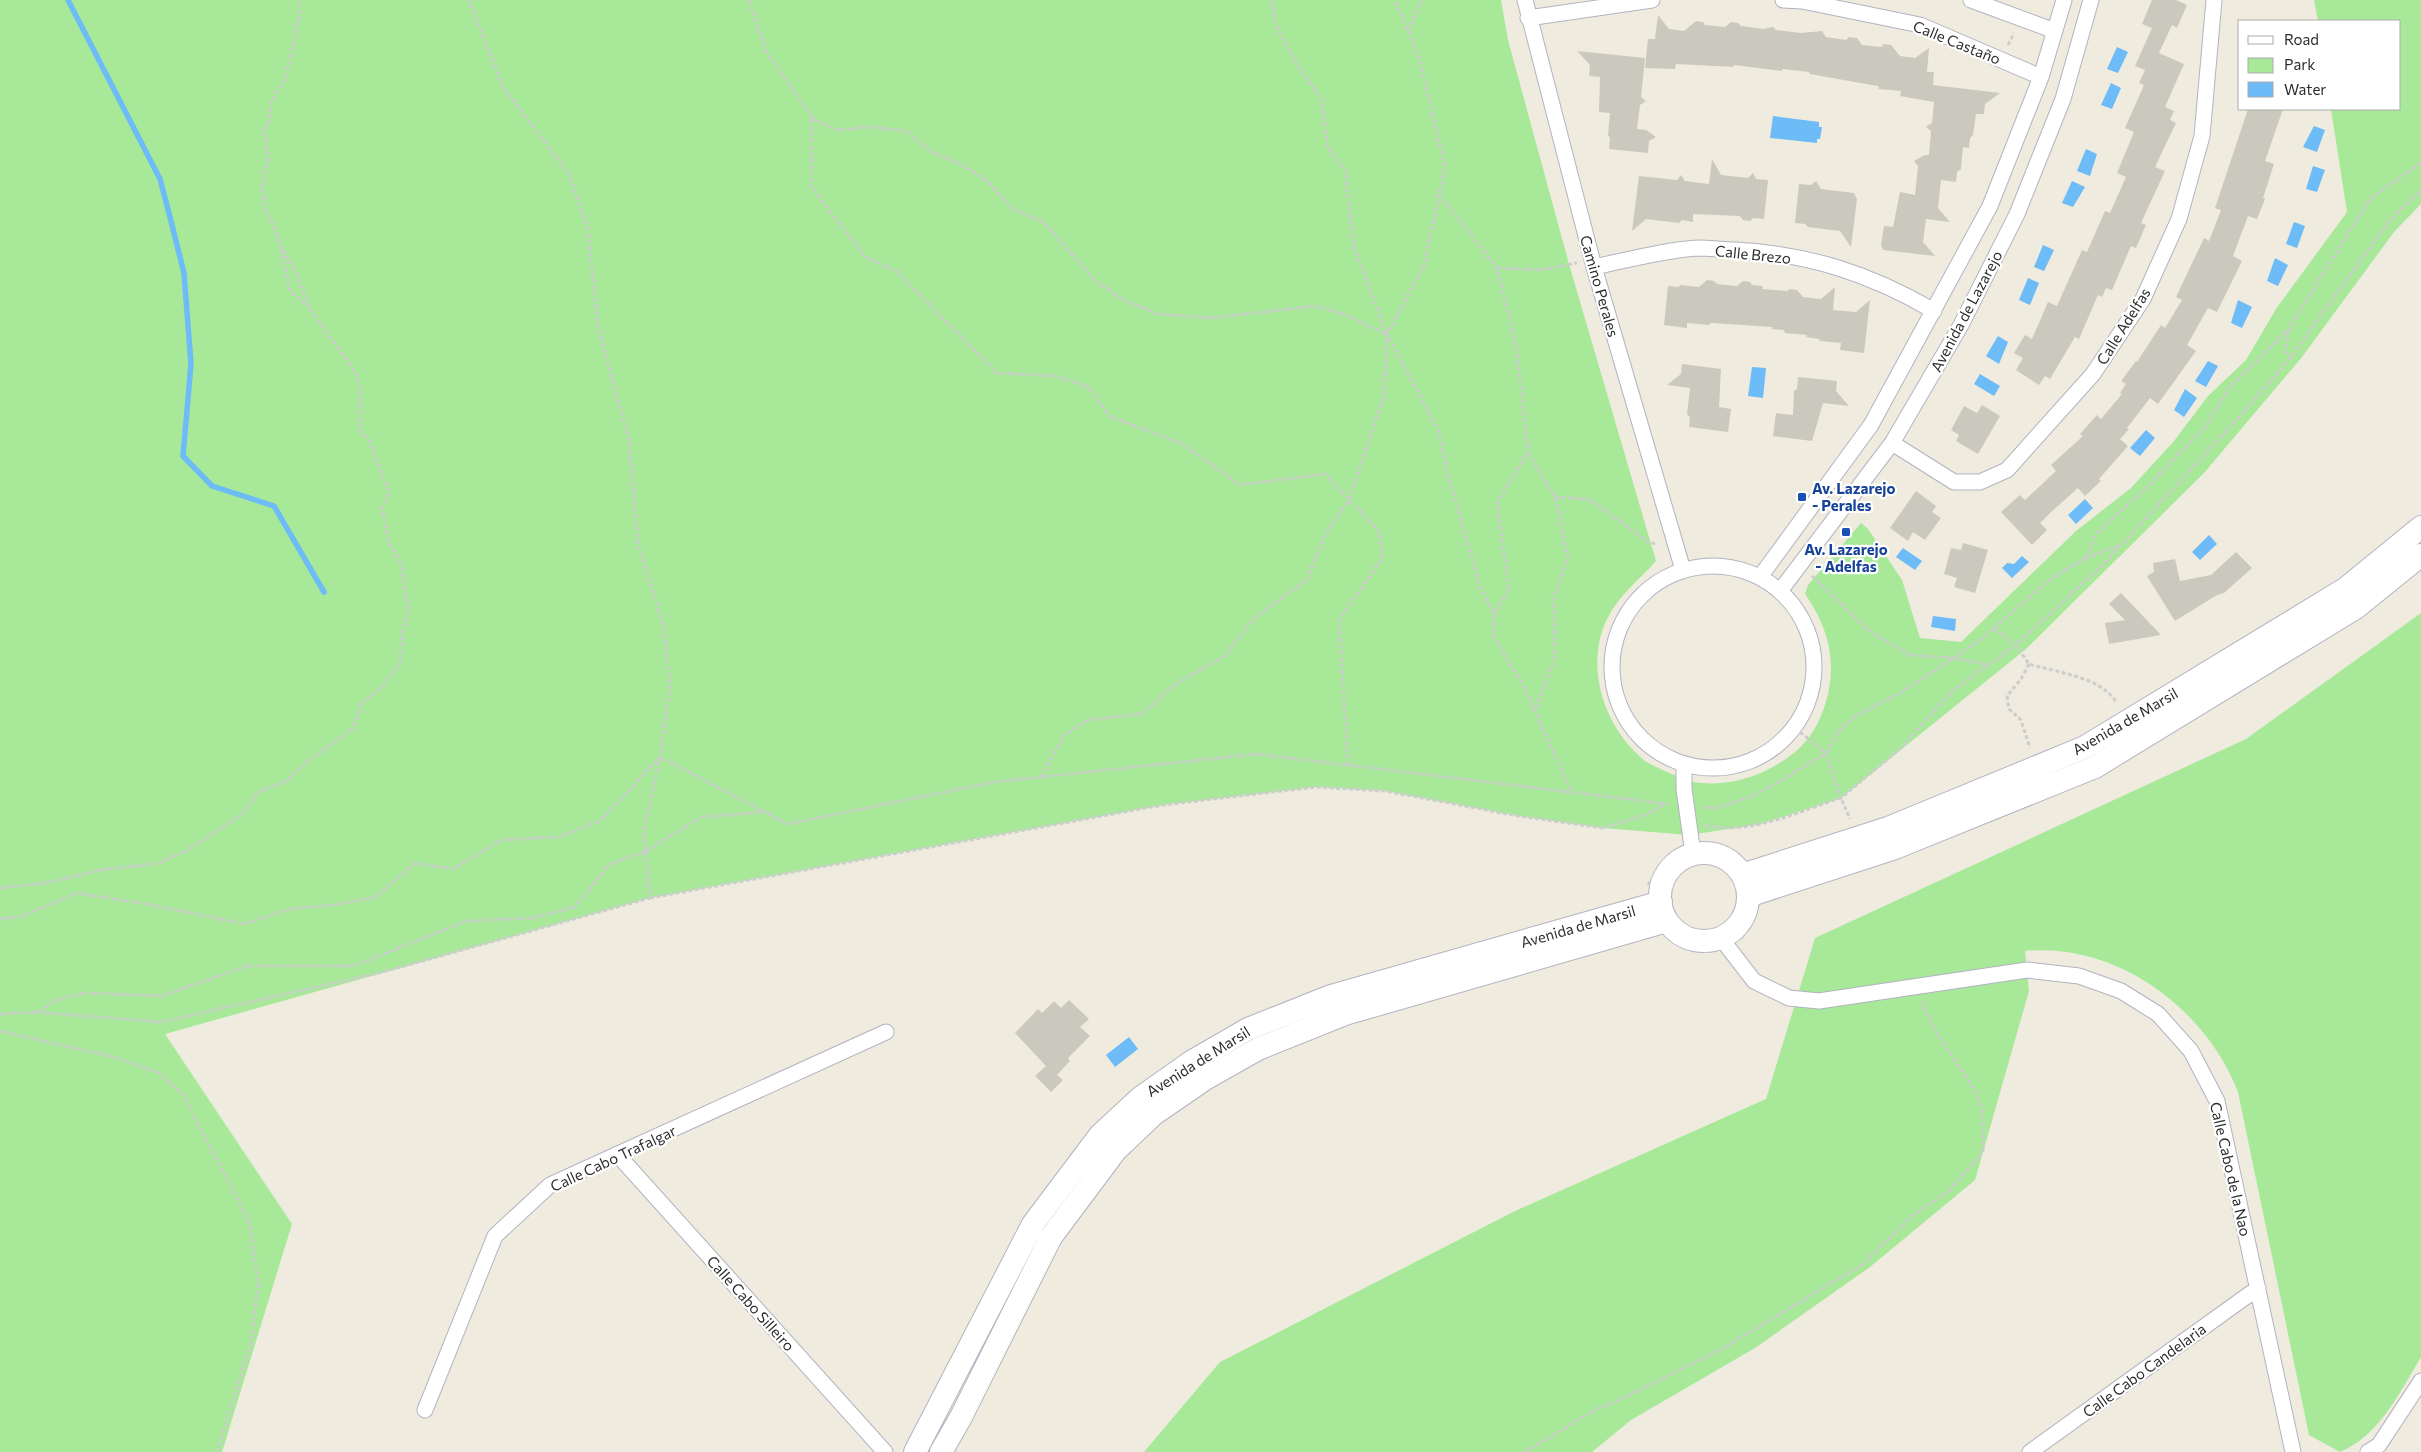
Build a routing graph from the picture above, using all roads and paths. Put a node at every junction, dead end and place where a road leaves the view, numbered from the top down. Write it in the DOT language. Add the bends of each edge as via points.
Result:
graph roads {
  1 [pos="299,0"];
  2 [pos="468,0"];
  3 [pos="749,0"];
  4 [pos="1271,0"];
  5 [pos="1395,0"];
  6 [pos="1422,0"];
  7 [pos="1525,0"];
  8 [pos="1652,0"];
  9 [pos="1783,0"];
  10 [pos="1971,0"];
  11 [pos="2064,0"];
  12 [pos="2091,0"];
  13 [pos="2214,0"];
  14 [pos="1528,18"];
  15 [pos="2020,18"];
  16 [pos="1408,32"];
  17 [pos="2055,32"];
  18 [pos="2002,60"];
  19 [pos="2041,77"];
  20 [pos="812,118"];
  21 [pos="2421,163"];
  22 [pos="2421,190"];
  23 [pos="1439,193"];
  24 [pos="280,245"];
  25 [pos="1593,264"];
  26 [pos="1497,268"];
  27 [pos="310,309"];
  28 [pos="1934,311"];
  29 [pos="2288,330"];
  30 [pos="1387,334"];
  31 [pos="2290,358"];
  32 [pos="1892,443"];
  33 [pos="1528,452"];
  34 [pos="1555,497"];
  35 [pos="1349,500"];
  36 [pos="2421,527"];
  37 [pos="1657,544"];
  38 [pos="2122,545"];
  39 [pos="2421,555"];
  40 [pos="2086,558"];
  41 [pos="1683,570"];
  42 [pos="1809,573"];
  43 [pos="1760,577"];
  44 [pos="1780,591"];
  45 [pos="1494,615"];
  46 [pos="1994,628"];
  47 [pos="2016,645"];
  48 [pos="1954,658"];
  49 [pos="1989,664"];
  50 [pos="2029,664"];
  51 [pos="1535,712"];
  52 [pos="2128,720"];
  53 [pos="1795,728"];
  54 [pos="1826,753"];
  55 [pos="660,757"];
  56 [pos="1684,765"];
  57 [pos="1348,766"];
  58 [pos="2034,768"];
  59 [pos="1041,777"];
  60 [pos="1573,793"];
  61 [pos="1841,798"];
  62 [pos="1667,804"];
  63 [pos="1691,807"];
  64 [pos="766,812"];
  65 [pos="1849,818"];
  66 [pos="646,851"];
  67 [pos="1693,854"];
  68 [pos="1651,877"];
  69 [pos="0,888"];
  70 [pos="1748,894"];
  71 [pos="650,898"];
  72 [pos="1656,909"];
  73 [pos="0,919"];
  74 [pos="1724,943"];
  75 [pos="1922,985"];
  76 [pos="38,1013"];
  77 [pos="0,1014"];
  78 [pos="0,1031"];
  79 [pos="886,1032"];
  80 [pos="617,1154"];
  81 [pos="2258,1288"];
  82 [pos="2421,1381"];
  83 [pos="425,1410"];
  84 [pos="217,1452"];
  85 [pos="885,1452"];
  86 [pos="915,1452"];
  87 [pos="942,1452"];
  88 [pos="1526,1452"];
  89 [pos="2030,1452"];
  90 [pos="2293,1452"];
  91 [pos="2368,1452"];
  1 -- 24 [label="path" via="300,15 285,79 271,102 270,118 264,132 269,158 262,184 265,211"];
  2 -- 55 [label="path" via="503,87 569,174 588,229 598,328 629,440 638,544 663,624 670,685"];
  3 -- 20 [label="path" via="767,53"];
  4 -- 30 [label="path" via="1276,25 1297,64 1321,98 1328,148 1345,170 1354,246"];
  5 -- 16 [label="path"];
  6 -- 16 [label="path"];
  7 -- 14 [label="street, Camino Perales"];
  8 -- 14 [label="street"];
  9 -- 18 [label="street, Calle Castaño" via="1920,25"];
  10 -- 15 [label="street"];
  11 -- 17 [label="street, Avenida de Lazarejo"];
  12 -- 32 [label="street, Avenida de Lazarejo" via="2063,99 2017,214 1960,325"];
  13 -- 32 [label="street, Calle Adelfas" via="2202,136 2180,218 2143,299 2093,374 2007,470 1980,482 1954,482"];
  14 -- 25 [label="street, Camino Perales"];
  15 -- 17 [label="street"];
  15 -- 18 [label="path"];
  16 -- 23 [label="path" via="1418,54 1444,166"];
  17 -- 19 [label="street, Avenida de Lazarejo"];
  18 -- 19 [label="street, Calle Castaño"];
  19 -- 28 [label="street, Avenida de Lazarejo" via="1990,206"];
  20 -- 30 [label="path" via="836,130 869,127 906,131 932,152 986,180 1014,209 1044,223 1095,281 1128,302 1158,314 1212,318 1315,306 1344,314"];
  20 -- 35 [label="path" via="811,186 865,257 896,271 997,373 1055,376 1088,387 1109,416 1183,444 1240,485 1325,474"];
  21 -- 29 [label="path" via="2370,199"];
  22 -- 31 [label="path" via="2390,220"];
  23 -- 26 [label="path"];
  23 -- 30 [label="path" via="1424,266"];
  24 -- 27 [label="path" via="295,270"];
  24 -- 27 [label="path" via="290,290"];
  25 -- 26 [label="path" via="1540,270"];
  25 -- 28 [label="street, Calle Brezo" via="1699,248 1773,252 1844,268 1909,296"];
  25 -- 41 [label="street, Camino Perales"];
  26 -- 33 [label="path" via="1516,345"];
  27 -- 69 [label="path" via="356,373 361,392 359,430 368,440 389,493 382,508 388,539 400,562 410,613 402,632 400,664 382,687 360,704 354,728 286,781 258,792 241,815 188,850 159,863"];
  28 -- 43 [label="street, Avenida de Lazarejo" via="1871,425"];
  29 -- 31 [label="path" via="2286,352"];
  29 -- 40 [label="path" via="2229,388 2206,426 2096,534"];
  30 -- 35 [label="path" via="1384,395"];
  30 -- 45 [label="path" via="1438,430 1480,586"];
  31 -- 38 [label="path"];
  32 -- 44 [label="street, Avenida de Lazarejo"];
  33 -- 34 [label="path"];
  33 -- 45 [label="path" via="1497,503 1509,589"];
  34 -- 37 [label="path" via="1588,499 1648,542"];
  34 -- 51 [label="path" via="1568,558 1553,599 1555,657"];
  35 -- 57 [label="path" via="1380,532 1382,559 1339,620"];
  35 -- 59 [label="path" via="1324,537 1307,580 1255,617 1226,655 1175,685 1141,714 1088,720 1064,735"];
  36 -- 52 [label="street, Avenida de Marsil" via="2345,589"];
  38 -- 40 [label="path"];
  38 -- 47 [label="path"];
  39 -- 70 [label="street, Avenida de Marsil" via="2357,608 2095,767 1895,848"];
  40 -- 46 [label="path" via="2052,578"];
  41 -- 43 [label="street" via="1709,566 1735,568"];
  41 -- 56 [label="street" via="1656,582 1635,602 1619,626 1612,654 1612,683 1620,710 1636,734 1658,754"];
  42 -- 48 [label="path" via="1868,630 1910,655"];
  43 -- 44 [label="street"];
  44 -- 53 [label="street" via="1800,614 1812,642 1815,672 1809,702"];
  45 -- 51 [label="path" via="1494,638 1523,685"];
  46 -- 47 [label="path"];
  46 -- 48 [label="path"];
  47 -- 49 [label="path"];
  47 -- 50 [label="path"];
  48 -- 49 [label="path"];
  48 -- 54 [label="path" via="1900,693 1856,716 1839,730"];
  49 -- 61 [label="path" via="1952,691 1901,748"];
  50 -- 52 [label="path" via="2100,684 2111,693"];
  50 -- 58 [label="path" via="2007,696 2009,709 2021,720"];
  51 -- 60 [label="path"];
  52 -- 58 [label="street, Avenida de Marsil" via="2084,747"];
  53 -- 54 [label="path"];
  53 -- 56 [label="street" via="1778,746 1757,760 1709,769"];
  54 -- 61 [label="path"];
  54 -- 63 [label="path" via="1752,796 1717,808"];
  55 -- 64 [label="path"];
  55 -- 66 [label="path" via="644,830"];
  55 -- 73 [label="path" via="601,820 559,837 501,840 453,869 416,863 376,897 289,909 245,924 77,893 20,917"];
  56 -- 63 [label="street"];
  57 -- 59 [label="path" via="1256,754"];
  57 -- 60 [label="path"];
  58 -- 70 [label="street, Avenida de Marsil" via="1888,828"];
  59 -- 64 [label="path" via="994,782 788,824"];
  60 -- 62 [label="path"];
  61 -- 63 [label="path" via="1761,824 1720,829 1701,824"];
  61 -- 65 [label="path"];
  62 -- 63 [label="path"];
  62 -- 71 [label="path" via="1645,815 1603,828 1385,791 1316,788 1163,805"];
  63 -- 67 [label="street"];
  64 -- 66 [label="path" via="702,817"];
  66 -- 71 [label="path"];
  66 -- 76 [label="path" via="610,864 575,907 533,918 466,921 354,966 247,966 162,996 84,993 54,1001"];
  67 -- 70 [label="street" via="1709,853 1723,857 1736,867"];
  67 -- 72 [label="street" via="1669,870 1662,883"];
  68 -- 72 [label="path"];
  70 -- 74 [label="street" via="1740,922"];
  70 -- 74 [label="path" via="1740,942"];
  71 -- 76 [label="path" via="380,973 161,1022"];
  72 -- 74 [label="street" via="1678,932 1691,939"];
  72 -- 74 [label="path" via="1667,940 1706,950 1714,956"];
  72 -- 86 [label="street, Avenida de Marsil" via="1331,996 1248,1029 1191,1062 1140,1098 1100,1135 1033,1224"];
  72 -- 87 [label="street, Avenida de Marsil" via="1346,1014 1258,1049 1205,1079 1154,1114 1116,1150 1051,1237"];
  74 -- 75 [label="street, Calle Cabo de la Nao" via="1754,981 1789,998 1818,1001"];
  75 -- 81 [label="street, Calle Cabo de la Nao" via="2027,970 2087,979 2121,991 2158,1014 2190,1051 2217,1101"];
  75 -- 88 [label="path" via="1924,1005 1977,1095 1983,1119 1983,1152 1949,1190 1912,1216 1862,1265 1718,1351 1595,1410"];
  76 -- 77 [label="path"];
  78 -- 84 [label="path" via="114,1056 159,1073 183,1095 236,1196 250,1226 258,1281 252,1339"];
  79 -- 80 [label="street, Calle Cabo Trafalgar"];
  80 -- 83 [label="street, Calle Cabo Trafalgar" via="550,1185 496,1236"];
  80 -- 85 [label="street, Calle Cabo Silleiro"];
  81 -- 89 [label="street, Calle Cabo Candelaria"];
  81 -- 90 [label="street, Calle Cabo de la Nao"];
  82 -- 91 [label="street" via="2378,1445"];
}
